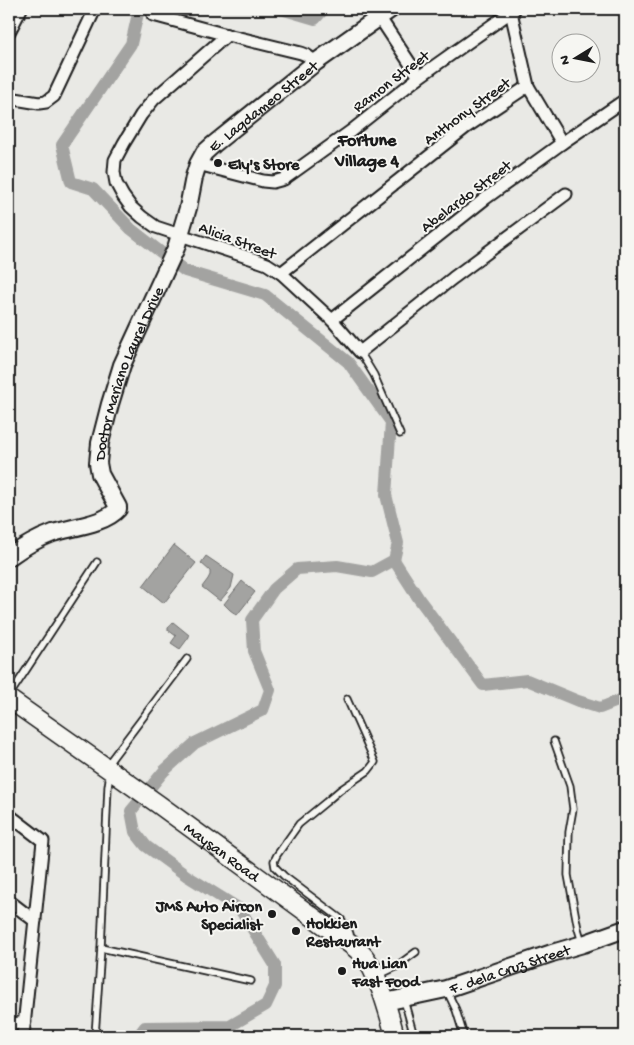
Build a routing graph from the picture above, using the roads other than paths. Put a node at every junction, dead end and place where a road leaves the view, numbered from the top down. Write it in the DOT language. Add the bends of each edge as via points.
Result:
graph roads {
  1 [pos="21,9"];
  2 [pos="95,9"];
  3 [pos="513,10"];
  4 [pos="381,11"];
  5 [pos="154,15"];
  6 [pos="9,32"];
  7 [pos="227,36"];
  8 [pos="316,62"];
  9 [pos="419,77"];
  10 [pos="528,86"];
  11 [pos="9,98"];
  12 [pos="622,102"];
  13 [pos="562,143"];
  14 [pos="198,164"];
  15 [pos="566,194"];
  16 [pos="179,242"];
  17 [pos="281,272"];
  18 [pos="332,320"];
  19 [pos="360,352"];
  20 [pos="400,434"];
  21 [pos="9,557"];
  22 [pos="97,562"];
  23 [pos="187,659"];
  24 [pos="9,698"];
  25 [pos="347,699"];
  26 [pos="554,741"];
  27 [pos="108,769"];
  28 [pos="9,815"];
  29 [pos="9,901"];
  30 [pos="34,921"];
  31 [pos="625,929"];
  32 [pos="350,944"];
  33 [pos="583,944"];
  34 [pos="101,948"];
  35 [pos="416,952"];
  36 [pos="375,977"];
  37 [pos="251,981"];
  38 [pos="446,989"];
  39 [pos="393,1000"];
  40 [pos="25,1022"];
  41 [pos="9,1025"];
  42 [pos="23,1036"];
  43 [pos="95,1036"];
  44 [pos="395,1036"];
  45 [pos="414,1036"];
  46 [pos="464,1036"];
  1 -- 6 [label="street"];
  2 -- 11 [label="street" via="54,96 39,103"];
  3 -- 9 [label="street, Ramon Street"];
  3 -- 10 [label="street"];
  4 -- 8 [label="street, E. Lagdameo Street"];
  4 -- 9 [label="street"];
  5 -- 7 [label="street"];
  7 -- 8 [label="street" via="301,53"];
  7 -- 16 [label="street, Alicia Street" via="154,99 115,160 116,183 131,207"];
  8 -- 14 [label="street, E. Lagdameo Street" via="214,144"];
  9 -- 14 [label="street, Ramon Street" via="284,179 263,181"];
  10 -- 13 [label="street"];
  10 -- 17 [label="street, Anthony Street" via="465,128"];
  12 -- 13 [label="street, Abelardo Street"];
  13 -- 18 [label="street, Abelardo Street" via="486,198"];
  14 -- 16 [label="street, E. Lagdameo Street"];
  15 -- 19 [label="street"];
  16 -- 17 [label="street, Alicia Street" via="253,259"];
  16 -- 21 [label="street, Doctor Mariano Laurel Drive" via="122,365 100,443 100,474 118,509 99,520 33,541"];
  17 -- 18 [label="street, Alicia Street"];
  18 -- 19 [label="street, Alicia Street"];
  19 -- 20 [label="lane"];
  22 -- 24 [label="lane"];
  23 -- 27 [label="lane"];
  24 -- 27 [label="main road, Maysan Road"];
  25 -- 32 [label="lane" via="375,762 368,771 299,824 274,862 284,876 341,919 350,934"];
  26 -- 33 [label="lane" via="570,786 572,809 568,875"];
  27 -- 32 [label="main road, Maysan Road"];
  27 -- 34 [label="lane"];
  28 -- 30 [label="street" via="43,841"];
  29 -- 30 [label="street"];
  30 -- 40 [label="street"];
  31 -- 33 [label="street, F. dela Cruz Street"];
  32 -- 36 [label="main road, Maysan Road" via="362,954"];
  33 -- 38 [label="street, F. dela Cruz Street"];
  34 -- 37 [label="lane"];
  34 -- 43 [label="lane"];
  35 -- 36 [label="lane"];
  36 -- 39 [label="main road, Maysan Road"];
  38 -- 39 [label="street, F. dela Cruz Street"];
  38 -- 46 [label="lane"];
  39 -- 44 [label="main road, Maysan Road"];
  39 -- 45 [label="lane"];
  40 -- 41 [label="street"];
  40 -- 42 [label="street"];
}
